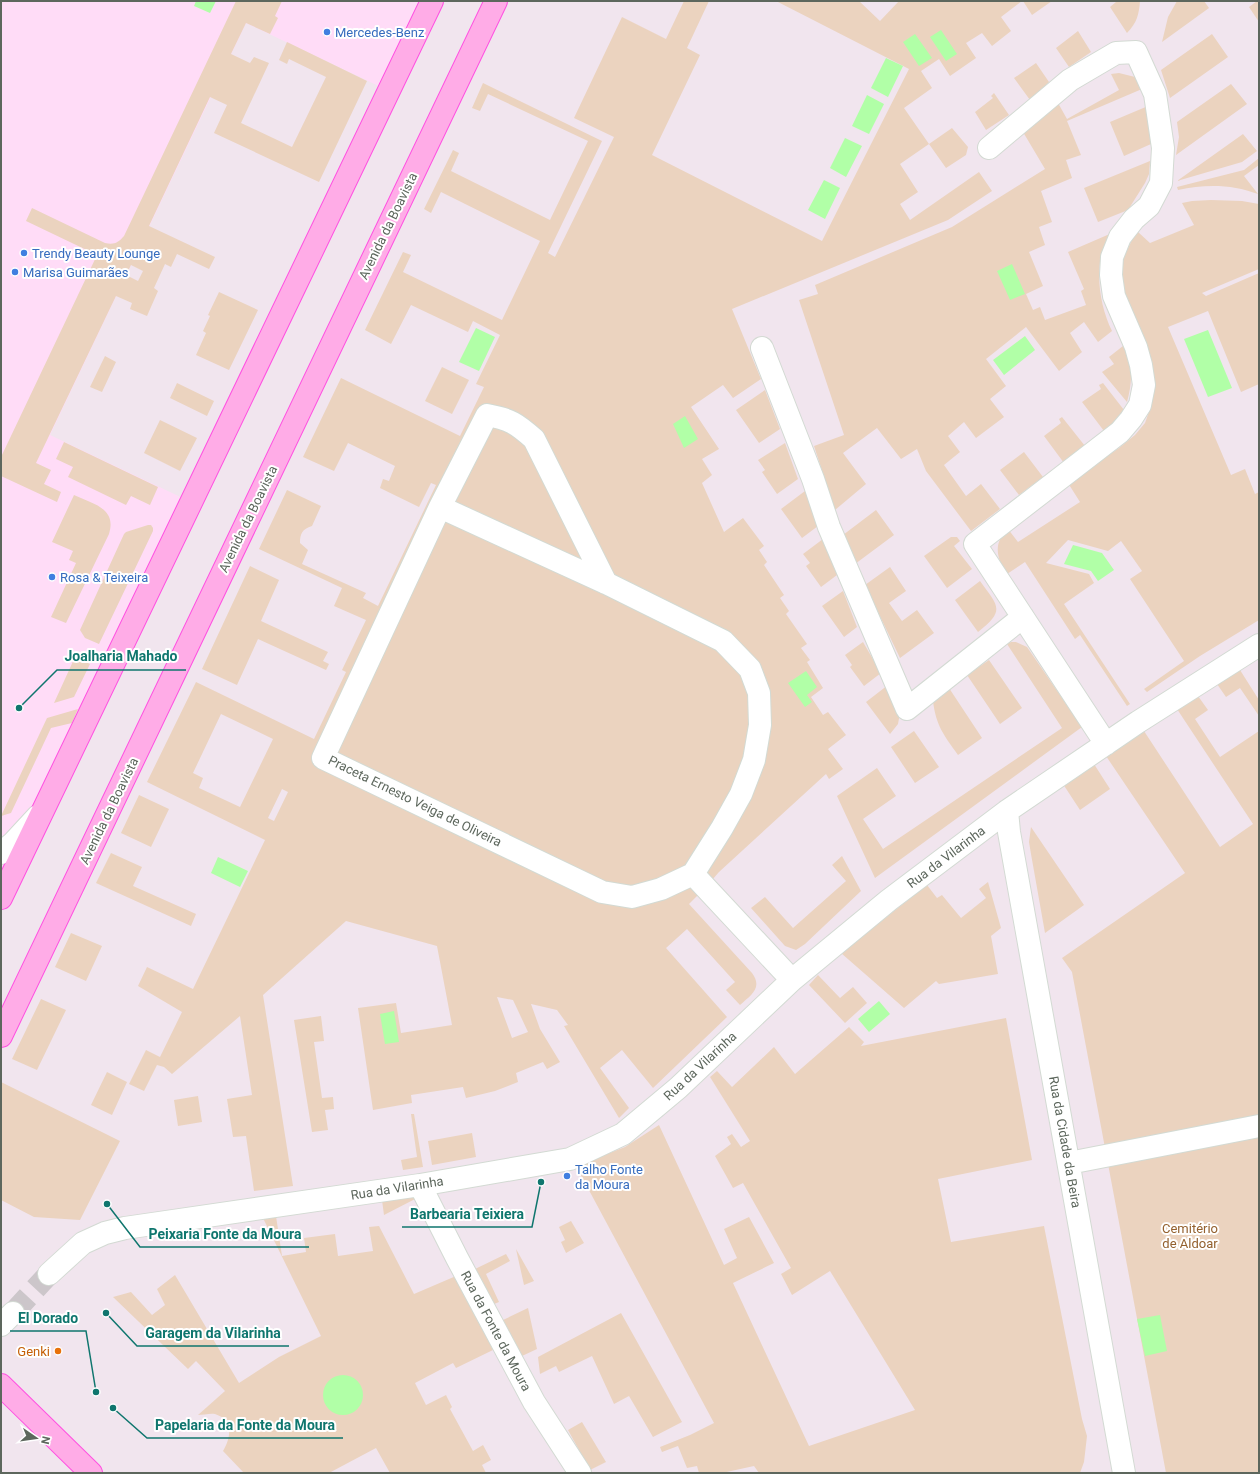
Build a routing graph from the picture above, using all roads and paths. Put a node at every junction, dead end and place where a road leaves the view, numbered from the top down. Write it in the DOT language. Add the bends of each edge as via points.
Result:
graph roads {
  1 [pos="432,1"];
  2 [pos="496,1"];
  3 [pos="989,148"];
  4 [pos="762,348"];
  5 [pos="440,507"];
  6 [pos="606,583"];
  7 [pos="1023,617"];
  8 [pos="1259,645"];
  9 [pos="1106,744"];
  10 [pos="44,809"];
  11 [pos="1007,811"];
  12 [pos="1,853"];
  13 [pos="693,874"];
  14 [pos="1,898"];
  15 [pos="792,980"];
  16 [pos="1,1036"];
  17 [pos="1259,1126"];
  18 [pos="1069,1163"];
  19 [pos="420,1185"];
  20 [pos="49,1274"];
  21 [pos="1,1385"];
  22 [pos="91,1473"];
  23 [pos="580,1473"];
  24 [pos="1124,1473"];
  1 -- 10 [label="main road"];
  2 -- 16 [label="main road, Avenida da Boavista"];
  3 -- 7 [label="street" via="1070,80 1116,53 1136,52 1155,94 1163,148 1160,183 1148,206 1120,237 1112,257 1112,275 1114,296 1142,365 1144,384 1140,404 1120,432 975,544"];
  4 -- 7 [label="street" via="829,527 907,709"];
  5 -- 6 [label="street"];
  5 -- 6 [label="street, Praceta Ernesto Veiga de Oliveira" via="487,415 504,418 520,426 534,439"];
  5 -- 13 [label="street, Praceta Ernesto Veiga de Oliveira" via="323,758 602,892 632,897 661,889"];
  6 -- 13 [label="street" via="723,641 750,669 759,693 760,725 754,760 741,794"];
  7 -- 9 [label="street"];
  8 -- 9 [label="street, Rua da Vilarinha"];
  9 -- 11 [label="street, Rua da Vilarinha"];
  10 -- 12 [label="street"];
  10 -- 14 [label="main road"];
  11 -- 15 [label="street, Rua da Vilarinha" via="889,900"];
  11 -- 18 [label="street, Rua da Cidade da Beira"];
  13 -- 15 [label="street"];
  15 -- 19 [label="street, Rua da Vilarinha" via="678,1088 623,1134 570,1159"];
  17 -- 18 [label="street"];
  18 -- 24 [label="street, Rua da Cidade da Beira"];
  19 -- 20 [label="street, Rua da Vilarinha" via="125,1228 83,1242"];
  19 -- 23 [label="street, Rua da Fonte da Moura" via="534,1402"];
  21 -- 22 [label="main road"];
}
